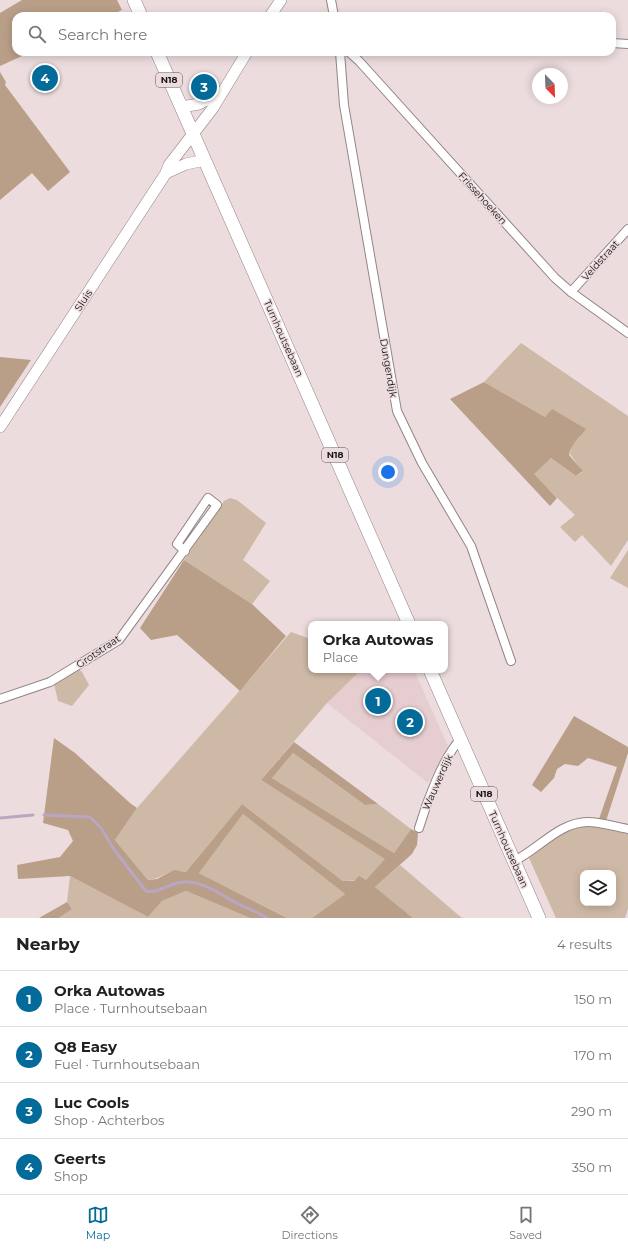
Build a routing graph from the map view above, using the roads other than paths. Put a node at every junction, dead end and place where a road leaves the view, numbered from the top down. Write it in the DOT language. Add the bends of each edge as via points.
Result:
graph roads {
  1 [pos="134,0"];
  2 [pos="280,0"];
  3 [pos="331,0"];
  4 [pos="139,12"];
  5 [pos="272,12"];
  6 [pos="333,12"];
  7 [pos="616,43"];
  8 [pos="628,44"];
  9 [pos="159,56"];
  10 [pos="244,56"];
  11 [pos="340,56"];
  12 [pos="354,56"];
  13 [pos="220,93"];
  14 [pos="181,107"];
  15 [pos="193,134"];
  16 [pos="205,160"];
  17 [pos="166,173"];
  18 [pos="628,229"];
  19 [pos="571,292"];
  20 [pos="628,333"];
  21 [pos="0,427"];
  22 [pos="185,551"];
  23 [pos="408,621"];
  24 [pos="511,661"];
  25 [pos="431,673"];
  26 [pos="0,699"];
  27 [pos="460,740"];
  28 [pos="419,828"];
  29 [pos="628,829"];
  30 [pos="514,861"];
  31 [pos="539,918"];
  1 -- 4 [label="main road"];
  2 -- 5 [label="street"];
  3 -- 6 [label="street"];
  7 -- 8 [label="street"];
  9 -- 14 [label="main road, Turnhoutsebaan / N18"];
  10 -- 13 [label="street, Sluis"];
  11 -- 24 [label="street, Dungendijk" via="344,105 398,412 422,463 471,546"];
  12 -- 19 [label="street, Frissehoeken" via="542,265"];
  13 -- 14 [label="street" via="200,104"];
  13 -- 15 [label="street, Sluis" via="213,108"];
  14 -- 15 [label="main road, Turnhoutsebaan / N18"];
  15 -- 16 [label="main road, Turnhoutsebaan / N18"];
  15 -- 17 [label="street, Sluis"];
  16 -- 17 [label="street"];
  16 -- 23 [label="main road, Turnhoutsebaan / N18"];
  17 -- 21 [label="street, Sluis"];
  18 -- 19 [label="street, Veldstraat"];
  19 -- 20 [label="street, Frissehoeken"];
  22 -- 22 [label="street, Grotstraat" via="217,505 208,498 176,544"];
  22 -- 26 [label="street, Grotstraat" via="119,640 50,682"];
  25 -- 27 [label="main road, Turnhoutsebaan / N18"];
  27 -- 28 [label="street, Wauwerdijk" via="452,748 424,809"];
  27 -- 30 [label="main road, Turnhoutsebaan / N18"];
  29 -- 30 [label="street" via="588,822 574,824"];
  30 -- 31 [label="main road, Turnhoutsebaan / N18"];
}
